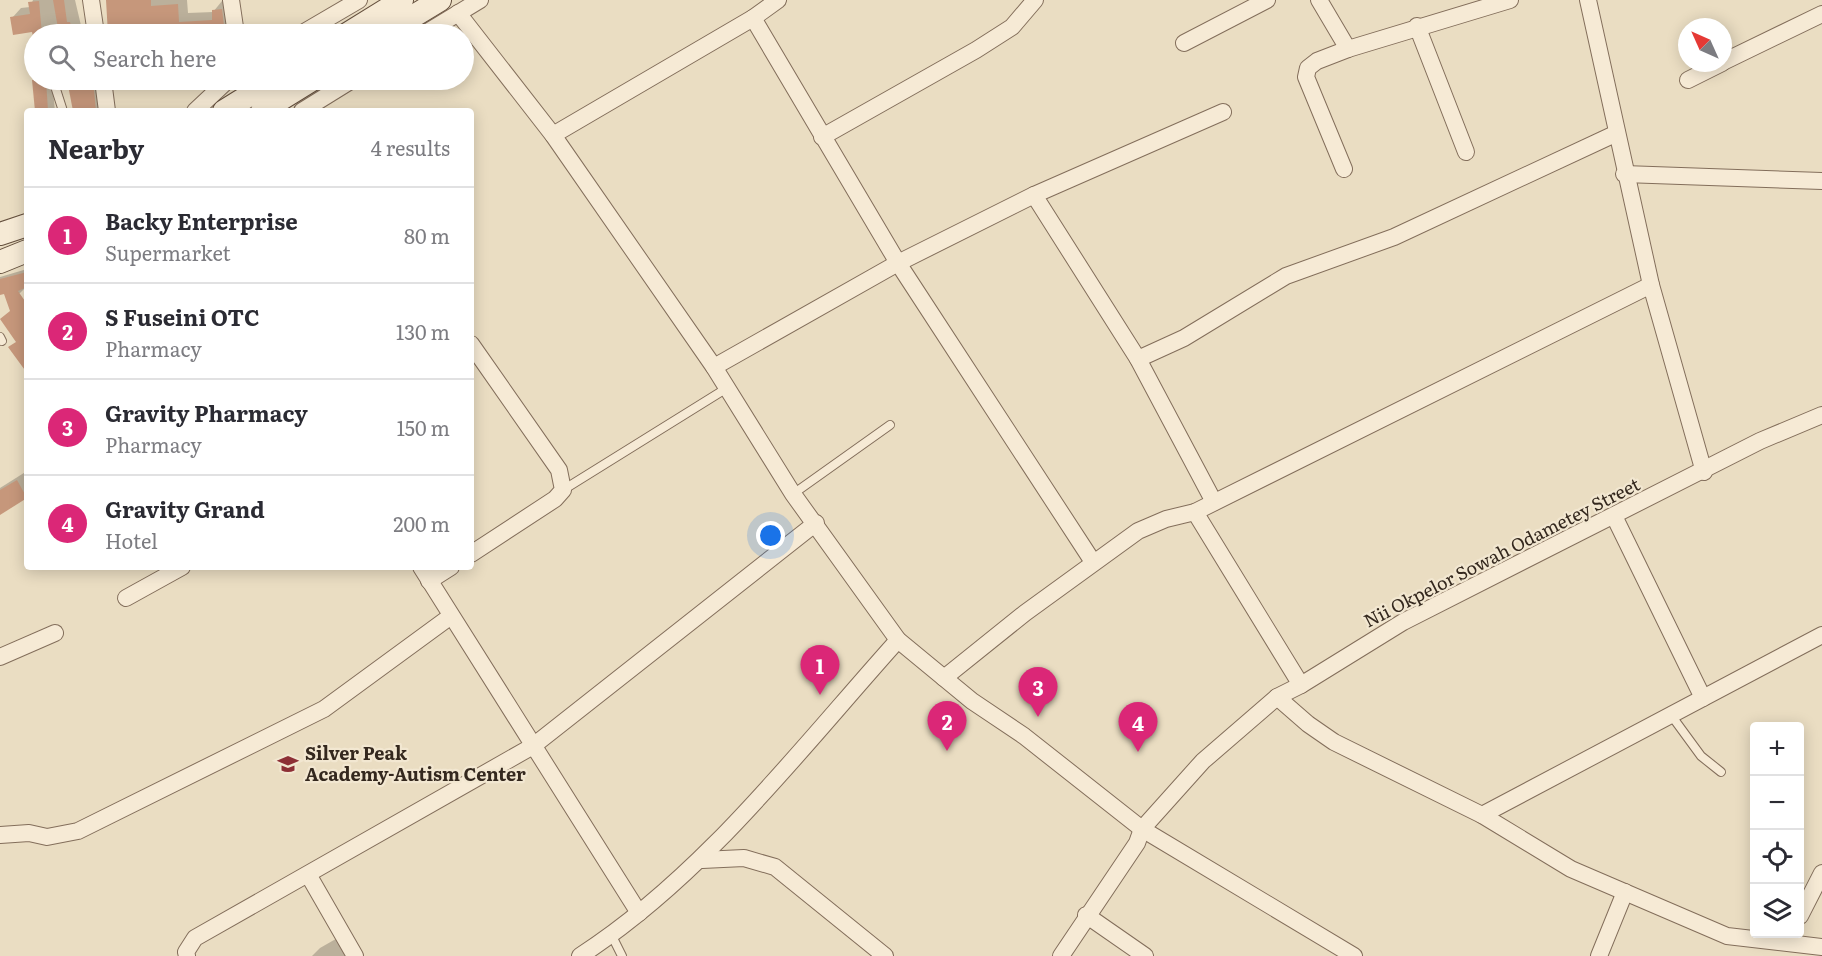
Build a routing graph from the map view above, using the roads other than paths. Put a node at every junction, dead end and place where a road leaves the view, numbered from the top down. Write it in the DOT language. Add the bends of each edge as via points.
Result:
graph roads {
  1 [pos="91,0"];
  2 [pos="231,0"];
  3 [pos="358,0"];
  4 [pos="402,0"];
  5 [pos="440,0"];
  6 [pos="480,0"];
  7 [pos="778,0"];
  8 [pos="1035,0"];
  9 [pos="1268,0"];
  10 [pos="1319,0"];
  11 [pos="1510,0"];
  12 [pos="1588,0"];
  13 [pos="458,13"];
  14 [pos="1822,14"];
  15 [pos="753,18"];
  16 [pos="95,24"];
  17 [pos="235,24"];
  18 [pos="318,24"];
  19 [pos="363,24"];
  20 [pos="400,24"];
  21 [pos="440,24"];
  22 [pos="467,24"];
  23 [pos="1417,26"];
  24 [pos="474,34"];
  25 [pos="1184,44"];
  26 [pos="1348,49"];
  27 [pos="1732,58"];
  28 [pos="1704,72"];
  29 [pos="1688,80"];
  30 [pos="56,90"];
  31 [pos="104,90"];
  32 [pos="217,90"];
  33 [pos="258,90"];
  34 [pos="296,90"];
  35 [pos="336,90"];
  36 [pos="62,108"];
  37 [pos="107,108"];
  38 [pos="198,108"];
  39 [pos="229,108"];
  40 [pos="267,108"];
  41 [pos="308,108"];
  42 [pos="1223,112"];
  43 [pos="1617,133"];
  44 [pos="553,135"];
  45 [pos="822,137"];
  46 [pos="1466,152"];
  47 [pos="1344,169"];
  48 [pos="1624,174"];
  49 [pos="1822,181"];
  50 [pos="1034,195"];
  51 [pos="24,226"];
  52 [pos="0,234"];
  53 [pos="24,252"];
  54 [pos="0,262"];
  55 [pos="898,263"];
  56 [pos="1651,285"];
  57 [pos="474,348"];
  58 [pos="1138,359"];
  59 [pos="714,367"];
  60 [pos="727,388"];
  61 [pos="1822,415"];
  62 [pos="890,425"];
  63 [pos="1704,472"];
  64 [pos="563,490"];
  65 [pos="793,494"];
  66 [pos="1214,502"];
  67 [pos="1195,512"];
  68 [pos="1614,516"];
  69 [pos="816,523"];
  70 [pos="474,552"];
  71 [pos="1093,562"];
  72 [pos="177,570"];
  73 [pos="440,570"];
  74 [pos="425,574"];
  75 [pos="126,598"];
  76 [pos="451,616"];
  77 [pos="55,633"];
  78 [pos="1822,635"];
  79 [pos="898,640"];
  80 [pos="0,657"];
  81 [pos="944,678"];
  82 [pos="1301,686"];
  83 [pos="1277,697"];
  84 [pos="1703,698"];
  85 [pos="1671,715"];
  86 [pos="533,746"];
  87 [pos="1721,772"];
  88 [pos="1482,815"];
  89 [pos="1142,829"];
  90 [pos="0,835"];
  91 [pos="702,860"];
  92 [pos="1822,873"];
  93 [pos="309,876"];
  94 [pos="1625,892"];
  95 [pos="1804,908"];
  96 [pos="639,913"];
  97 [pos="1086,915"];
  98 [pos="611,934"];
  99 [pos="1788,939"];
  100 [pos="1822,947"];
  101 [pos="187,956"];
  102 [pos="355,956"];
  103 [pos="580,956"];
  104 [pos="622,956"];
  105 [pos="885,956"];
  106 [pos="1061,956"];
  107 [pos="1146,956"];
  108 [pos="1354,956"];
  109 [pos="1599,956"];
  1 -- 16 [label="street"];
  2 -- 17 [label="street"];
  3 -- 18 [label="street"];
  4 -- 19 [label="street"];
  5 -- 20 [label="street"];
  6 -- 13 [label="street"];
  7 -- 15 [label="street"];
  8 -- 45 [label="street" via="1011,27"];
  9 -- 25 [label="street"];
  10 -- 26 [label="street"];
  11 -- 23 [label="street"];
  12 -- 43 [label="street"];
  13 -- 21 [label="street"];
  13 -- 22 [label="street"];
  14 -- 27 [label="street"];
  15 -- 44 [label="street"];
  15 -- 45 [label="street"];
  23 -- 26 [label="street"];
  23 -- 46 [label="street"];
  24 -- 44 [label="street"];
  26 -- 47 [label="street" via="1317,61 1308,68 1306,77"];
  28 -- 29 [label="street"];
  30 -- 36 [label="lane"];
  31 -- 37 [label="street"];
  32 -- 38 [label="street"];
  33 -- 39 [label="street"];
  34 -- 40 [label="street"];
  35 -- 41 [label="street"];
  42 -- 50 [label="street"];
  43 -- 48 [label="street"];
  43 -- 58 [label="street" via="1394,237 1286,276 1184,338"];
  44 -- 59 [label="street"];
  45 -- 55 [label="street"];
  48 -- 49 [label="street"];
  48 -- 56 [label="street"];
  50 -- 55 [label="street"];
  50 -- 58 [label="street"];
  51 -- 52 [label="street"];
  53 -- 54 [label="street"];
  55 -- 59 [label="street"];
  55 -- 71 [label="street"];
  56 -- 63 [label="street"];
  56 -- 66 [label="street"];
  57 -- 64 [label="street" via="559,470"];
  58 -- 66 [label="street"];
  59 -- 60 [label="street"];
  60 -- 64 [label="lane"];
  60 -- 65 [label="street"];
  61 -- 63 [label="street, Nii Okpelor Sowah Odametey Street" via="1760,441"];
  62 -- 65 [label="lane"];
  63 -- 68 [label="street, Nii Okpelor Sowah Odametey Street"];
  64 -- 70 [label="street" via="555,500"];
  65 -- 69 [label="street"];
  66 -- 67 [label="street"];
  67 -- 71 [label="street" via="1138,531"];
  67 -- 82 [label="street"];
  68 -- 82 [label="street, Nii Okpelor Sowah Odametey Street" via="1403,622"];
  68 -- 84 [label="street"];
  69 -- 79 [label="street"];
  69 -- 86 [label="street"];
  71 -- 81 [label="street"];
  72 -- 75 [label="street"];
  73 -- 74 [label="street"];
  74 -- 76 [label="street"];
  76 -- 86 [label="street"];
  76 -- 90 [label="street" via="324,709 78,831 47,837 29,833"];
  77 -- 80 [label="street"];
  78 -- 84 [label="street"];
  79 -- 81 [label="street"];
  79 -- 91 [label="street"];
  81 -- 89 [label="street"];
  82 -- 83 [label="street, Nii Okpelor Sowah Odametey Street"];
  83 -- 88 [label="street" via="1334,742"];
  83 -- 89 [label="street, Nii Okpelor Sowah Odametey Street" via="1203,761"];
  84 -- 85 [label="street"];
  85 -- 87 [label="lane" via="1701,756"];
  85 -- 88 [label="street"];
  86 -- 93 [label="street"];
  86 -- 96 [label="street"];
  88 -- 94 [label="street" via="1571,869"];
  89 -- 97 [label="street, Nii Okpelor Sowah Odametey Street" via="1137,843"];
  89 -- 108 [label="street"];
  91 -- 96 [label="street"];
  91 -- 105 [label="street" via="744,858 775,867"];
  92 -- 95 [label="street"];
  93 -- 101 [label="street" via="195,938"];
  93 -- 102 [label="street"];
  94 -- 99 [label="street" via="1727,936"];
  94 -- 109 [label="street"];
  96 -- 98 [label="street"];
  97 -- 106 [label="street, Nii Okpelor Sowah Odametey Street"];
  97 -- 107 [label="street"];
  98 -- 103 [label="street"];
  98 -- 104 [label="lane"];
  99 -- 100 [label="street"];
}
